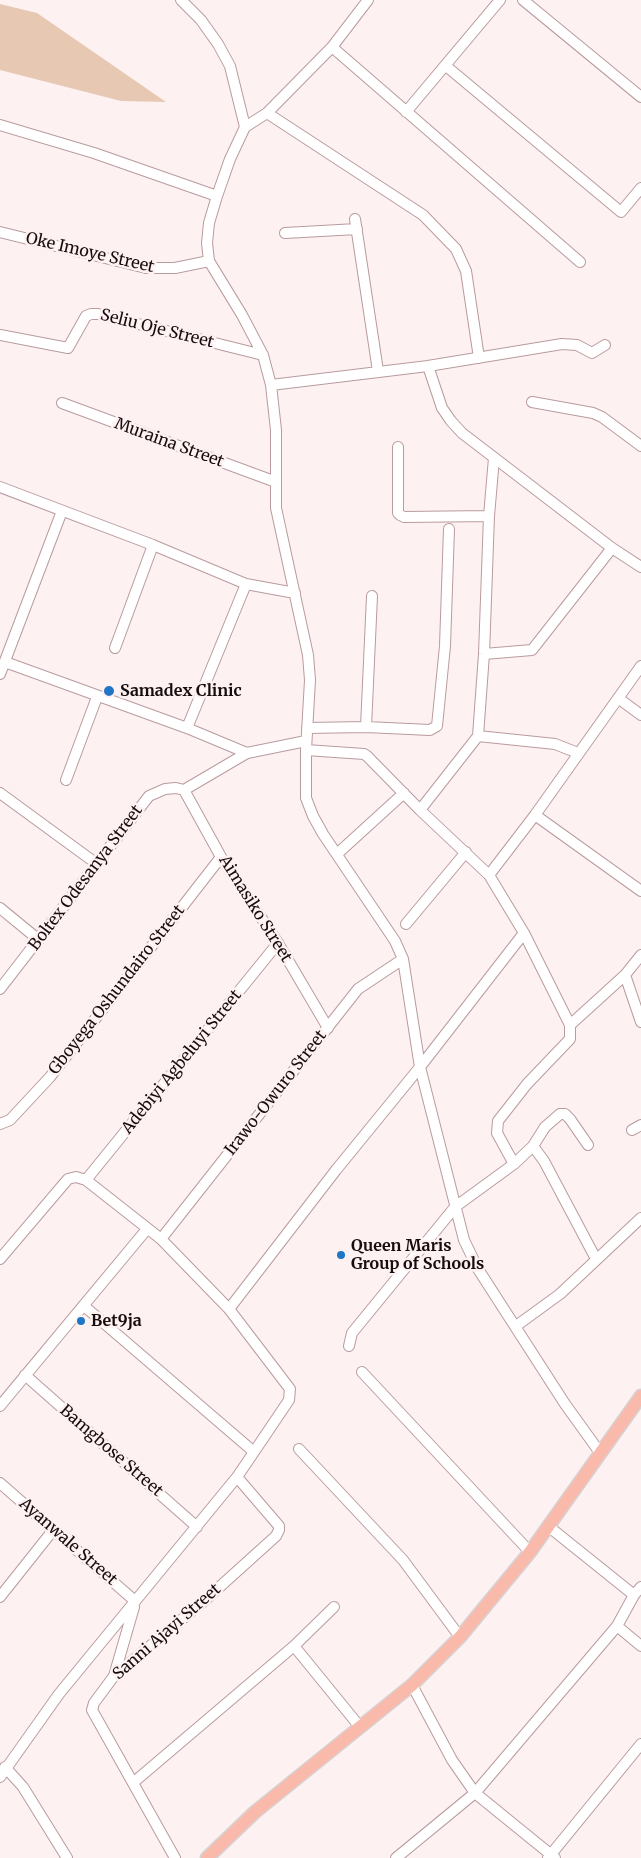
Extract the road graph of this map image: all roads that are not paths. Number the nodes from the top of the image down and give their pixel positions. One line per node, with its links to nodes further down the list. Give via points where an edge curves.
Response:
1 (181, 0): 11 (street, via 201,20 230,66)
2 (368, 0): 5 (street)
3 (500, 0): 6 (street)
4 (523, 0): 7 (street)
5 (332, 46): 8 (street); 9 (street)
6 (446, 66): 8 (street); 12 (street, via 621,212)
7 (641, 97)
8 (406, 112): 17 (street)
9 (267, 113): 11 (street); 21 (street, via 423,215 456,249 466,272)
10 (0, 125): 13 (street, via 94,153)
11 (246, 127): 13 (street)
12 (641, 188)
13 (217, 196): 16 (street, via 207,243)
14 (0, 232): 16 (street, Oke Imoye Street, via 146,268 174,268)
15 (285, 233): 23 (street, via 356,224)
16 (209, 261): 20 (street)
17 (580, 262)
18 (0, 335): 20 (street, Seliu Oje Street, via 68,348 86,316 98,314)
19 (606, 345): 21 (street, via 592,353 570,344)
20 (263, 355): 24 (street)
21 (479, 358): 22 (street)
22 (428, 366): 23 (street); 29 (street, via 442,408 451,421)
23 (378, 371): 24 (street)
24 (271, 386): 30 (street, via 276,430)
25 (532, 402): 27 (street, via 593,413)
26 (62, 403): 30 (street, Muraina Street)
27 (641, 446)
28 (398, 447): 33 (street, via 400,515)
29 (494, 458): 33 (street); 36 (street)
30 (276, 482): 39 (street, via 276,508)
31 (0, 487): 32 (street)
32 (62, 511): 35 (street); 43 (street)
33 (489, 516): 42 (street)
34 (449, 529): 49 (street, via 445,646 437,726 430,730)
35 (153, 545): 38 (street); 41 (street)
36 (612, 548): 37 (street); 42 (street, via 532,650)
37 (640, 565)
38 (246, 584): 39 (street); 50 (street)
39 (295, 593): 51 (street, via 308,655)
40 (372, 596): 49 (street)
41 (115, 648)
42 (484, 654): 52 (street)
43 (5, 662): 45 (street); 46 (street)
44 (641, 666): 47 (street)
45 (0, 674)
46 (97, 697): 50 (street); 56 (street)
47 (618, 698): 48 (street); 55 (street)
48 (641, 715)
49 (366, 727): 51 (street)
50 (187, 728): 54 (street)
51 (307, 728): 53 (street)
52 (478, 736): 55 (street, via 555,744); 60 (street)
53 (306, 745): 54 (street); 59 (street, via 364,754); 63 (street, via 306,798 313,816)
54 (248, 753): 57 (street)
55 (578, 753): 61 (street)
56 (66, 780)
57 (184, 790): 64 (street, Aimasiko Street); 65 (street, Boltex Odesanya Street, via 165,789 149,796)
58 (0, 793): 65 (street)
59 (404, 793): 60 (street); 63 (street)
60 (420, 810): 62 (street)
61 (535, 815): 66 (street); 67 (street)
62 (466, 852): 66 (street); 69 (street)
63 (337, 854): 74 (street, via 395,941)
64 (221, 857): 72 (street, Aimasiko Street); 81 (street, Gboyega Oshundairo Street, via 50,1077)
65 (97, 864): 71 (street, Boltex Odesanya Street)
66 (489, 874): 70 (street)
67 (641, 892)
68 (0, 908): 71 (street)
69 (406, 924)
70 (524, 933): 78 (street); 80 (street)
71 (39, 940): 76 (street, Boltex Odesanya Street)
72 (278, 943): 79 (street, Aimasiko Street); 85 (street, Adebiyi Agbeluyi Street)
73 (641, 955): 75 (street)
74 (403, 959): 79 (street, Irawo-Owuro Street, via 358,989); 80 (street)
75 (625, 975): 77 (street); 78 (street)
76 (0, 989)
77 (641, 1022)
78 (570, 1025): 84 (street, via 570,1039 527,1084 498,1121 497,1133)
79 (328, 1028): 89 (street, Irawo-Owuro Street)
80 (420, 1067): 86 (street); 93 (street)
81 (5, 1122)
82 (588, 1145): 83 (street, via 565,1114 555,1117)
83 (534, 1146): 84 (street); 91 (street)
84 (514, 1164): 86 (street)
85 (86, 1180): 88 (street); 90 (street, via 68,1178)
86 (455, 1207): 94 (street, via 464,1240 478,1268); 95 (street, via 352,1333)
87 (641, 1218): 91 (street)
88 (147, 1229): 89 (street); 92 (street)
89 (161, 1239): 93 (street)
90 (0, 1259)
91 (596, 1259): 94 (street, via 560,1294)
92 (84, 1306): 97 (street); 101 (street)
93 (229, 1309): 101 (street, via 290,1389 289,1400)
94 (516, 1326): 102 (street)
95 (349, 1346)
96 (362, 1372): 108 (street)
97 (25, 1376): 99 (street); 106 (street, Bamgbose Street)
98 (641, 1396): 102 (main road)
99 (0, 1406)
100 (299, 1449): 115 (street, via 403,1560)
101 (254, 1452): 103 (street)
102 (601, 1454): 105 (main road)
103 (237, 1477): 106 (street); 118 (street, Sanni Ajayi Street, via 278,1526 276,1536)
104 (0, 1483): 107 (street, Ayanwale Street)
105 (548, 1526): 108 (main road); 110 (street)
106 (197, 1527): 112 (street)
107 (54, 1529): 111 (street); 112 (street, Ayanwale Street)
108 (530, 1552): 115 (main road)
109 (641, 1587): 110 (street)
110 (634, 1595): 114 (street)
111 (0, 1597)
112 (135, 1601): 118 (street); 122 (street)
113 (334, 1607): 116 (street)
114 (616, 1626): 117 (street); 125 (street)
115 (460, 1636): 119 (main road)
116 (294, 1646): 120 (street); 124 (street)
117 (641, 1646)
118 (114, 1676): 124 (street, Sanni Ajayi Street, via 92,1710)
119 (412, 1685): 120 (main road); 125 (street, via 452,1760)
120 (360, 1727): 129 (main road, via 255,1812)
121 (641, 1744): 126 (street)
122 (5, 1767): 123 (street); 127 (street, via 23,1787)
123 (0, 1776)
124 (134, 1782): 128 (street, Sanni Ajayi Street)
125 (475, 1793): 126 (street); 130 (street)
126 (551, 1857)
127 (67, 1858)
128 (176, 1858)
129 (207, 1858)
130 (396, 1858)

